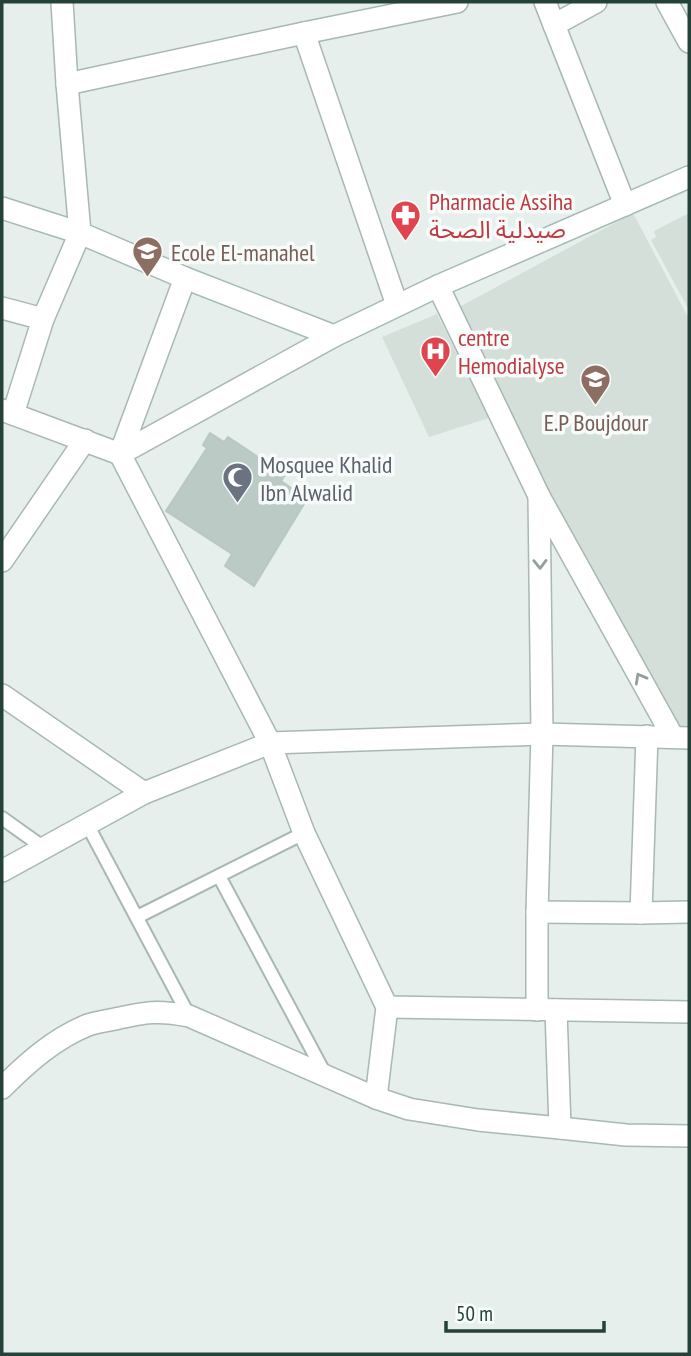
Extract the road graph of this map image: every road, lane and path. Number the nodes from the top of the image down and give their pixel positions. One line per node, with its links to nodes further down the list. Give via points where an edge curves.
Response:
1 (62, 2): 9 (street)
2 (457, 2): 7 (street)
3 (545, 2): 6 (street)
4 (596, 2): 6 (street)
5 (667, 2): 8 (street)
6 (554, 24): 11 (street)
7 (304, 33): 9 (street); 16 (street)
8 (689, 42)
9 (67, 84): 13 (street)
10 (689, 177): 11 (street)
11 (625, 205): 15 (street)
12 (2, 208): 13 (street)
13 (80, 233): 14 (street); 18 (street)
14 (185, 278): 19 (street); 22 (street)
15 (438, 286): 16 (street); 23 (street)
16 (397, 305): 19 (street)
17 (2, 308): 18 (street)
18 (43, 318): 20 (street)
19 (334, 336): 22 (street)
20 (7, 412): 21 (street)
21 (85, 440): 22 (street); 24 (street)
22 (120, 454): 29 (street)
23 (539, 496): 26 (street, one-way to 26); 28 (street, one-way to 23)
24 (3, 556)
25 (2, 695): 30 (street)
26 (542, 734): 27 (street); 29 (street); 37 (street)
27 (647, 736): 28 (street); 39 (street)
28 (681, 737)
29 (270, 743): 30 (street); 33 (street)
30 (144, 793): 32 (street)
31 (2, 818): 34 (lane)
32 (87, 824): 34 (street); 40 (lane)
33 (304, 833): 36 (lane); 41 (street)
34 (44, 848): 35 (street)
35 (2, 871)
36 (219, 876): 40 (lane); 45 (lane)
37 (537, 912): 39 (street); 42 (street)
38 (689, 912): 39 (street)
39 (641, 913)
40 (137, 917): 44 (lane)
41 (387, 1007): 42 (street); 47 (street)
42 (546, 1010): 43 (street); 48 (street)
43 (689, 1012)
44 (189, 1016): 45 (street); 46 (street, via 146,1012 89,1025 55,1042)
45 (326, 1076): 47 (street)
46 (2, 1088)
47 (376, 1098): 48 (street, via 409,1109)
48 (560, 1128): 49 (street)
49 (689, 1136)

